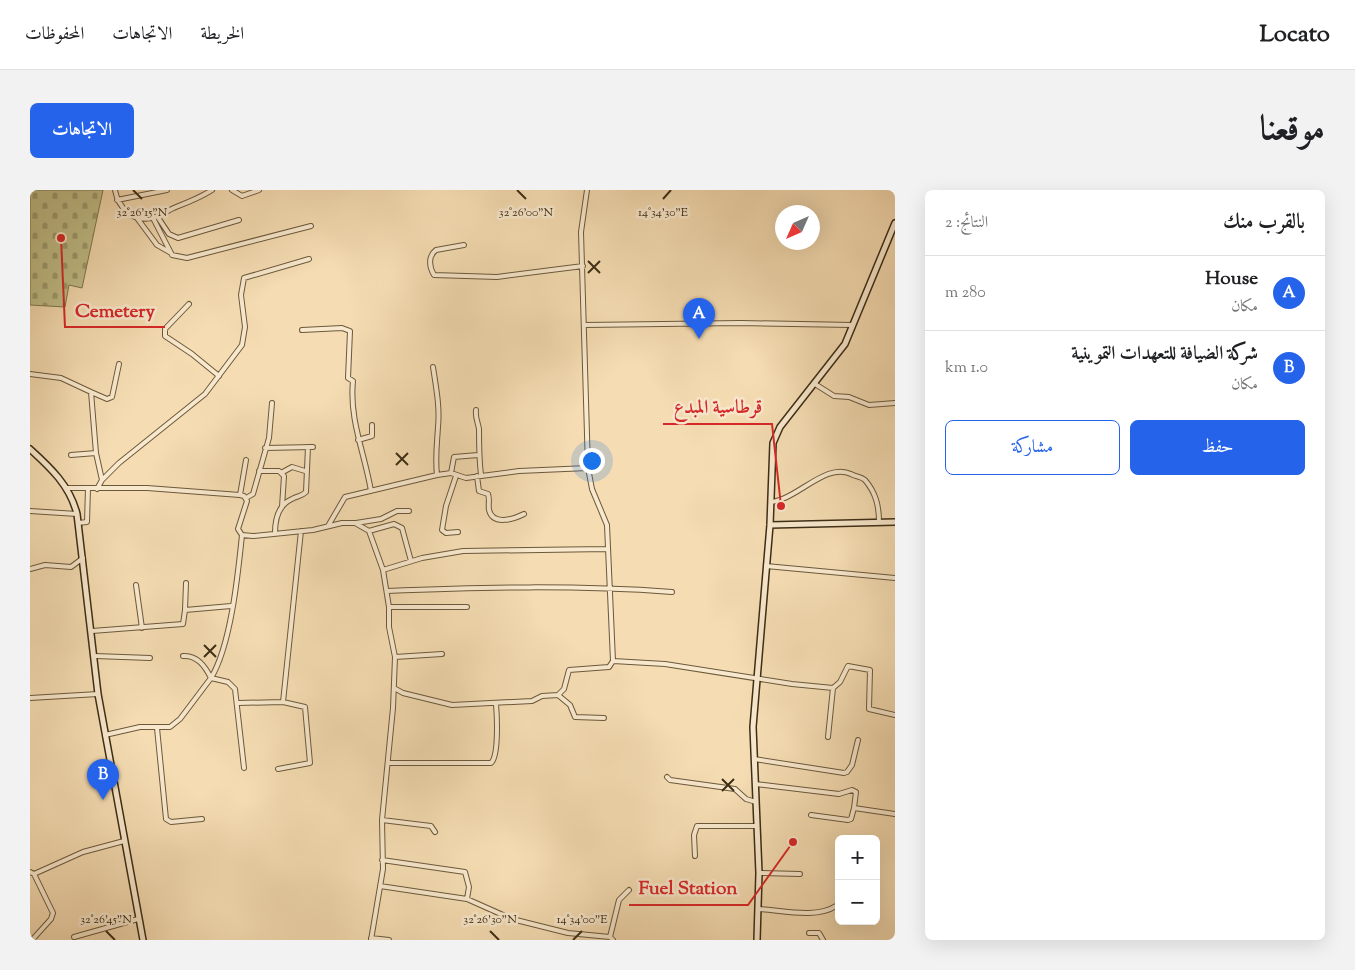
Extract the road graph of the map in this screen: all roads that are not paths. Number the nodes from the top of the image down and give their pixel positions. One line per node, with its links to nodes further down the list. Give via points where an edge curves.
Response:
1 (115, 190): 8 (street)
2 (167, 190): 8 (street)
3 (212, 190): 7 (street)
4 (232, 190): 5 (street, via 242,196)
5 (258, 190)
6 (587, 190): 19 (street, via 581,223)
7 (207, 192): 10 (street)
8 (117, 200): 9 (street)
9 (136, 217): 10 (street); 17 (street, via 158,245)
10 (155, 217): 11 (street, via 169,234 178,238); 17 (street)
11 (239, 220)
12 (895, 223): 14 (street)
13 (311, 226): 17 (street, via 187,258 175,257)
14 (888, 239): 15 (street); 22 (street)
15 (895, 240)
16 (464, 245): 19 (street, via 432,253 431,271 434,275 497,277)
17 (171, 253)
18 (309, 259): 27 (street, via 244,278 241,300 245,334 242,344)
19 (583, 266): 21 (street)
20 (189, 304): 27 (street, via 165,329 165,336)
21 (584, 325): 22 (street); 41 (street)
22 (853, 325): 28 (street, via 845,344)
23 (302, 330): 34 (street, via 342,328 350,331 348,378 353,381 353,413)
24 (119, 364): 29 (street, via 110,399)
25 (433, 367): 46 (street, via 438,401)
26 (30, 374): 29 (street, via 61,378)
27 (219, 376): 49 (street, via 195,403 170,420)
28 (815, 384): 30 (street, via 834,396 848,397 869,405); 56 (street, via 774,439)
29 (91, 392): 37 (street)
30 (895, 402)
31 (272, 403): 35 (street)
32 (476, 410): 39 (street)
33 (372, 426): 34 (street, via 372,435)
34 (358, 440): 53 (street)
35 (265, 448): 42 (street); 43 (street, via 310,447)
36 (30, 449): 50 (street, via 63,480)
37 (96, 453): 38 (street); 49 (street)
38 (71, 455)
39 (478, 455): 45 (street, via 454,457); 47 (street)
40 (246, 460): 54 (street)
41 (588, 468): 47 (street); 75 (street, via 592,489 605,516)
42 (259, 471): 44 (street); 55 (street, via 252,494)
43 (305, 471): 44 (street, via 292,467); 57 (street, via 306,492)
44 (281, 473): 57 (street, via 285,481)
45 (451, 473): 46 (street); 48 (street)
46 (437, 475): 53 (street)
47 (479, 475): 48 (street); 61 (street, via 480,491 488,494 493,516 511,520)
48 (456, 476): 72 (street, via 442,530)
49 (102, 480): 52 (street)
50 (67, 488): 51 (street); 60 (street)
51 (88, 488): 52 (street); 65 (street, via 87,522)
52 (98, 488): 54 (street)
53 (371, 491): 69 (street, via 345,497)
54 (240, 495): 55 (street)
55 (246, 498): 74 (street, via 238,529)
56 (771, 502): 63 (street, via 792,495 828,473 848,472 862,477 870,487 879,508); 68 (street)
57 (282, 507): 73 (street, via 275,522)
58 (30, 511): 60 (street)
59 (409, 511): 62 (street)
60 (77, 514): 65 (street)
61 (524, 514)
62 (388, 517): 66 (street); 67 (street)
63 (879, 522): 64 (street); 68 (street)
64 (895, 522)
65 (78, 523): 76 (street)
66 (355, 523): 69 (street); 71 (street)
67 (394, 524): 71 (street); 77 (street, via 402,528)
68 (770, 525): 78 (street)
69 (328, 526): 70 (street)
70 (301, 531): 73 (street); 106 (street)
71 (369, 531): 80 (street)
72 (458, 532)
73 (275, 533): 74 (street)
74 (242, 534): 87 (street)
75 (607, 549): 77 (street, via 463,551); 84 (street)
76 (83, 558): 79 (street, via 71,567 45,565); 92 (street)
77 (411, 561): 80 (street)
78 (766, 566): 81 (street); 99 (street)
79 (30, 569)
80 (383, 570): 85 (street)
81 (895, 578)
82 (186, 583): 90 (street)
83 (136, 585): 91 (street)
84 (608, 589): 85 (street); 86 (street); 98 (street)
85 (387, 591): 88 (street)
86 (672, 592)
87 (231, 606): 90 (street); 100 (street, via 222,654)
88 (389, 606): 89 (street); 96 (street)
89 (467, 607)
90 (185, 610): 91 (street, via 183,624)
91 (142, 628): 92 (street)
92 (92, 631): 94 (street)
93 (442, 654): 96 (street)
94 (94, 656): 97 (street); 103 (street)
95 (182, 656): 100 (street, via 195,658)
96 (395, 657): 101 (street)
97 (150, 658)
98 (613, 661): 99 (street, via 665,664); 104 (street, via 609,667 569,670 564,689)
99 (756, 677): 102 (street); 115 (street)
100 (212, 678): 107 (street, via 233,685); 111 (street, via 176,723)
101 (394, 688): 108 (street, via 452,705); 116 (street)
102 (833, 688): 109 (street, via 840,682 846,666 868,669 871,673 869,709); 113 (street)
103 (98, 694): 105 (street); 112 (street)
104 (558, 695): 108 (street); 110 (street, via 570,705 575,717)
105 (30, 698)
106 (283, 702): 107 (street); 118 (street, via 305,707 310,761)
107 (238, 703): 117 (street)
108 (496, 704): 116 (street, via 493,762)
109 (895, 715)
110 (604, 718)
111 (158, 728): 112 (street, via 140,727); 125 (street, via 166,818 171,822)
112 (105, 735): 129 (street)
113 (828, 738)
114 (858, 740): 115 (street, via 852,765 844,773)
115 (754, 758): 120 (street)
116 (389, 763): 126 (street)
117 (244, 768)
118 (278, 769)
119 (666, 777): 121 (street, via 735,789 746,799)
120 (755, 784): 121 (street); 122 (street, via 839,794 852,790 856,792)
121 (756, 802): 127 (street)
122 (854, 808): 123 (street); 124 (street, via 848,820)
123 (895, 814)
124 (811, 815)
125 (202, 819)
126 (382, 820): 128 (street, via 431,826); 131 (street)
127 (757, 826): 130 (street, via 697,826); 133 (street)
128 (435, 832)
129 (124, 841): 132 (street, via 83,852); 140 (street)
130 (695, 856)
131 (382, 860): 135 (street); 137 (street, via 465,872 469,887)
132 (32, 873): 145 (street, via 53,913)
133 (759, 873): 134 (street); 139 (street)
134 (800, 874)
135 (380, 886): 137 (street); 143 (street)
136 (629, 890): 144 (street, via 620,900)
137 (467, 899): 144 (street, via 512,919 568,933)
138 (835, 906): 139 (street, via 824,912)
139 (759, 909): 148 (street)
140 (138, 919): 142 (street); 146 (street)
141 (810, 933): 149 (street, via 819,933)
142 (74, 937)
143 (371, 939): 147 (street)
144 (611, 939)
145 (32, 940)
146 (143, 940)
147 (389, 940)
148 (757, 940)
149 (822, 940)

